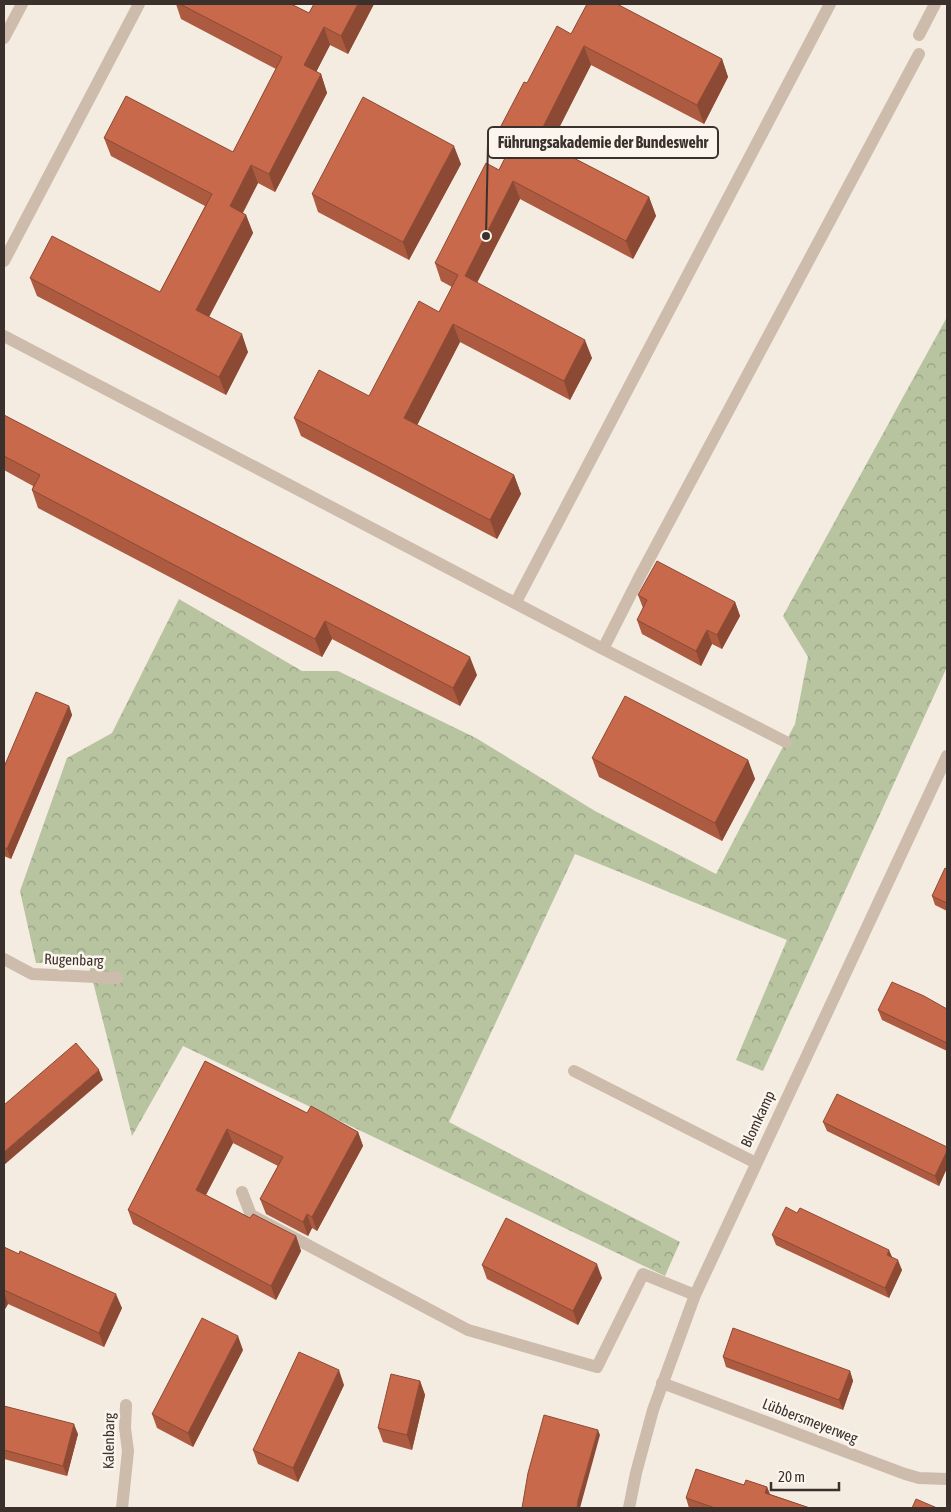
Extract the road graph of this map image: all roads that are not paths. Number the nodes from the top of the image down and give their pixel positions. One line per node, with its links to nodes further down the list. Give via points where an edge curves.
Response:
1 (22, 4): 6 (street)
2 (139, 4): 8 (street)
3 (830, 4): 10 (street)
4 (935, 4): 5 (street)
5 (919, 35)
6 (4, 38)
7 (919, 54): 11 (street)
8 (4, 260)
9 (4, 336): 10 (street)
10 (516, 602): 11 (street)
11 (604, 649): 12 (street)
12 (786, 742)
13 (947, 756): 17 (street, Blomkamp)
14 (4, 959): 15 (street, Rugenbarg, via 32,974)
15 (116, 978)
16 (574, 1071): 17 (street)
17 (756, 1163): 19 (street, Blomkamp)
18 (242, 1192): 19 (street, via 251,1214 468,1330 597,1367 643,1274)
19 (695, 1295): 20 (street, Blomkamp)
20 (662, 1383): 22 (street, Lübbersmeyerweg, via 905,1474); 24 (street, Blomkamp)
21 (126, 1405): 23 (street, Kalenbarg, via 128,1451)
22 (947, 1479)
23 (122, 1508)
24 (629, 1508)

